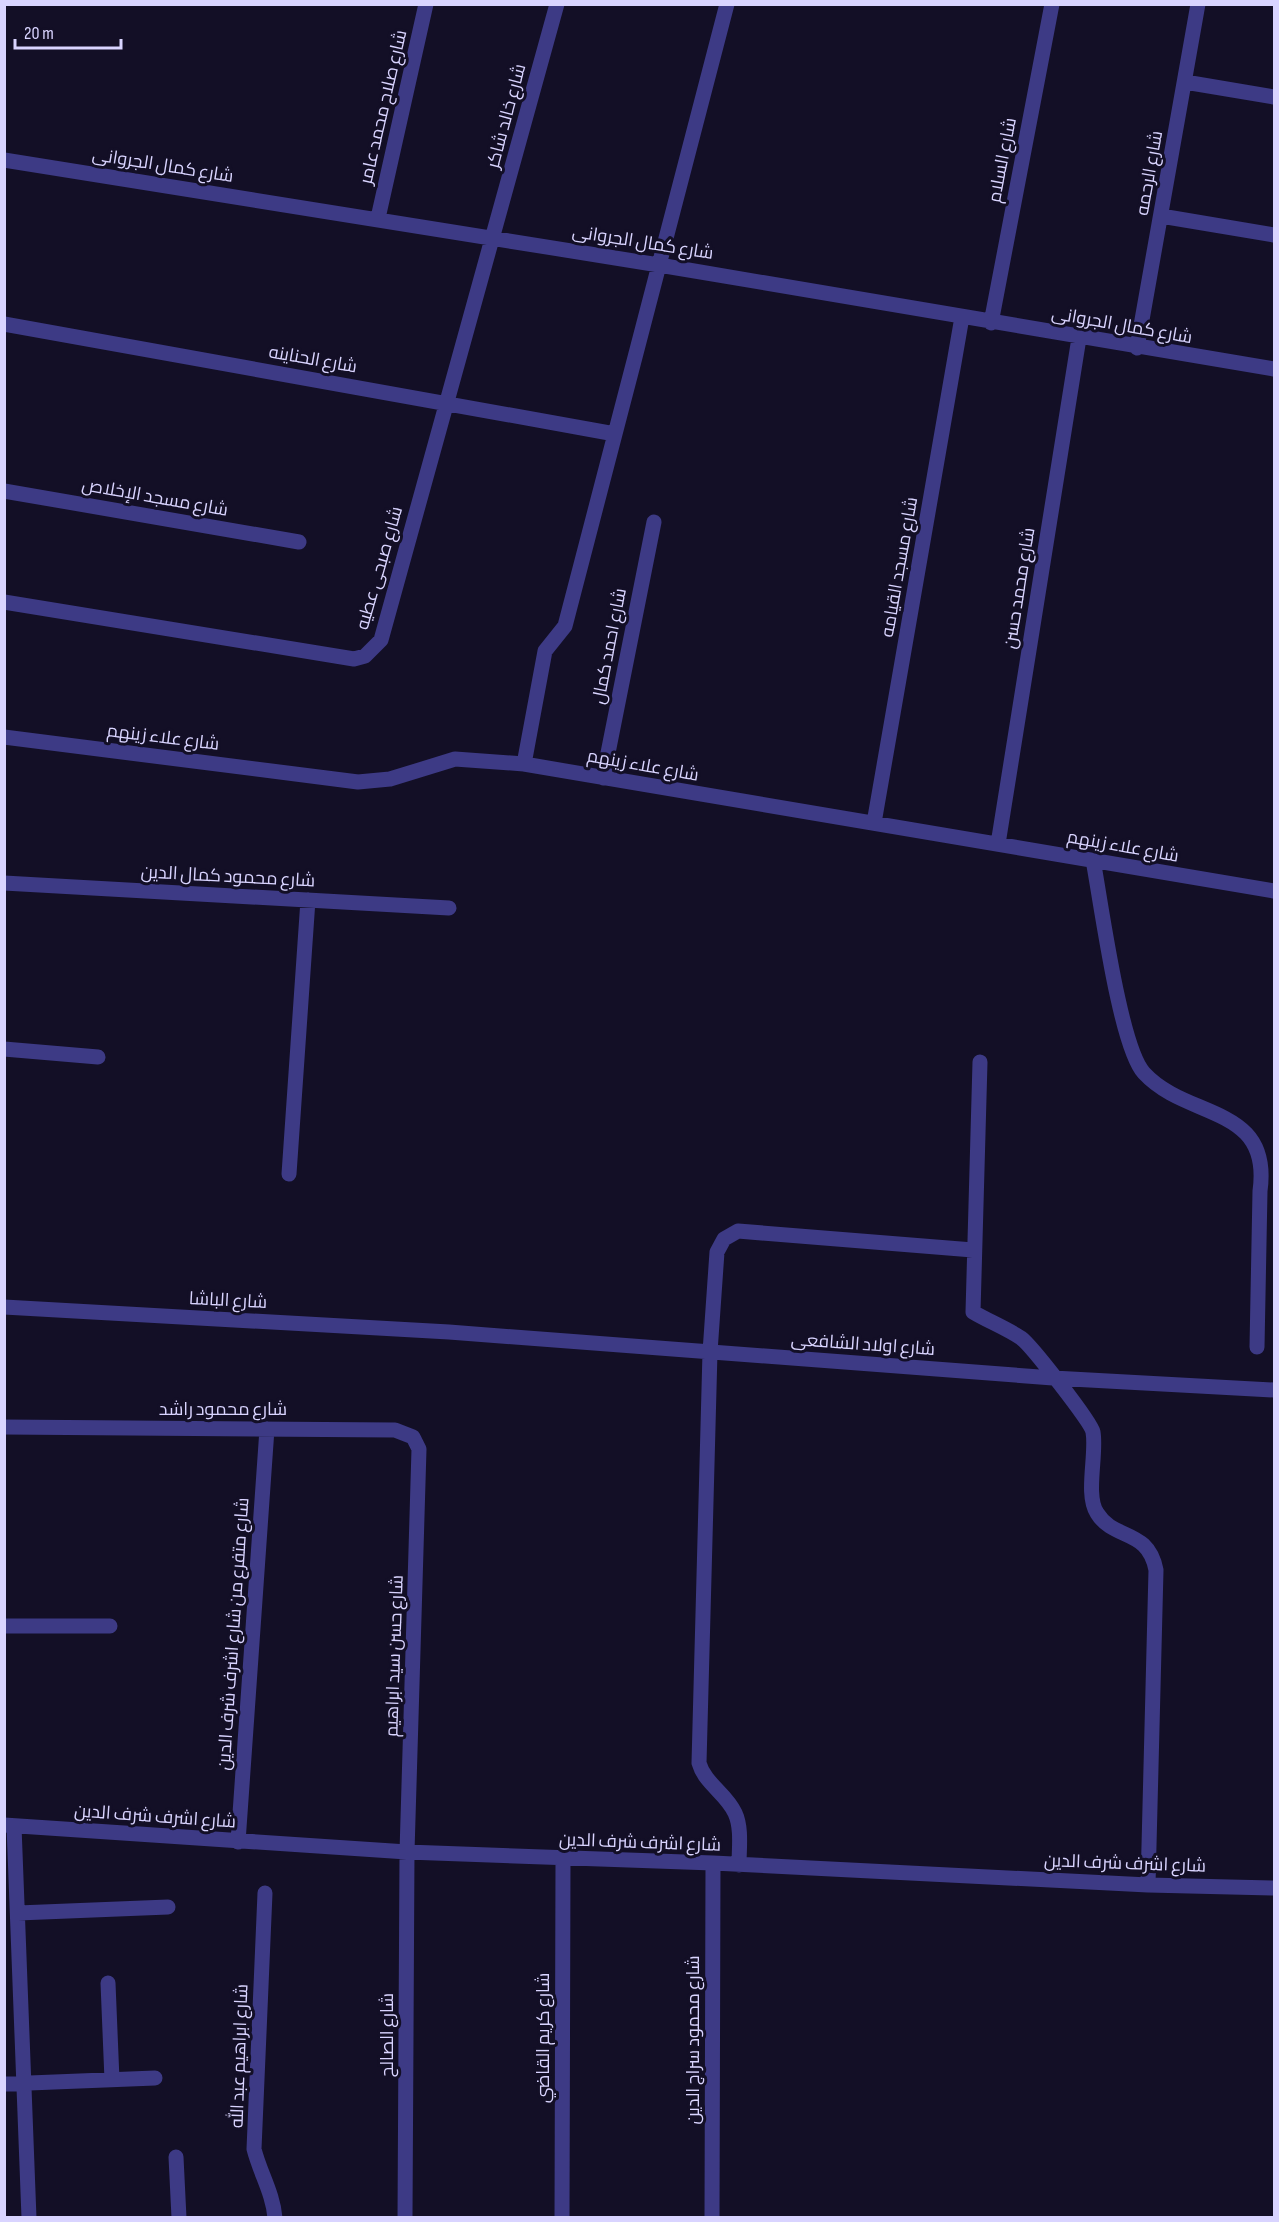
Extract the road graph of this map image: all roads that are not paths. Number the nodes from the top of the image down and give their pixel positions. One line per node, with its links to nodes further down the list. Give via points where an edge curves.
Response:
1 (426, 4): 10 (street, شارع صلاح محمد عامر)
2 (557, 4): 12 (street, شارع خالد شاكر)
3 (728, 4): 13 (street)
4 (1052, 4): 15 (street, شارع السلام)
5 (1198, 4): 6 (street, شارع الرحمه)
6 (1185, 82): 7 (street); 9 (street, شارع الرحمه)
7 (1275, 97)
8 (4, 160): 10 (street, شارع كمال الجروانى)
9 (1161, 216): 11 (street); 18 (street, شارع الرحمه)
10 (378, 218): 12 (street, شارع كمال الجروانى)
11 (1275, 236)
12 (493, 237): 13 (street, شارع كمال الجروانى); 20 (street, شارع صبحى عطيه)
13 (659, 264): 14 (street, شارع كمال الجروانى); 21 (street)
14 (962, 318): 15 (street, شارع كمال الجروانى); 29 (street, شارع مسجد القيامه)
15 (992, 323): 17 (street, شارع كمال الجروانى)
16 (4, 324): 20 (street, شارع الحناينه)
17 (1079, 338): 18 (street, شارع كمال الجروانى); 30 (street, شارع محمد حسن)
18 (1137, 348): 19 (street, شارع كمال الجروانى)
19 (1275, 369)
20 (445, 402): 21 (street, شارع الحناينه); 25 (street, شارع صبحى عطيه, via 381,640 365,656 354,659)
21 (615, 434): 27 (street, via 565,626 545,651)
22 (4, 491): 24 (street, شارع مسجد الإخلاص)
23 (654, 522): 28 (street, شارع احمد كمال)
24 (299, 542)
25 (4, 602)
26 (4, 737): 27 (street, شارع علاء زينهم, via 358,782 390,779 455,759)
27 (524, 764): 28 (street, شارع علاء زينهم)
28 (603, 778): 29 (street, شارع علاء زينهم)
29 (874, 824): 30 (street, شارع علاء زينهم)
30 (998, 844): 31 (street, شارع علاء زينهم)
31 (1093, 860): 33 (street, شارع علاء زينهم); 43 (street, via 1133,1056 1154,1083 1228,1119 1245,1131 1258,1149 1263,1169)
32 (4, 883): 34 (street, شارع محمود كمال الدين)
33 (1275, 891)
34 (308, 900): 35 (street, شارع محمود كمال الدين); 39 (street)
35 (449, 908)
36 (4, 1049): 37 (street)
37 (98, 1057)
38 (980, 1062): 40 (street)
39 (289, 1174)
40 (973, 1250): 44 (street, via 738,1232 724,1239 717,1252); 45 (street, via 973,1312 1021,1338 1034,1349)
41 (4, 1307): 42 (street, شارع الباشا)
42 (449, 1332): 44 (street, شارع اولاد الشافعى)
43 (1257, 1347)
44 (710, 1352): 45 (street, شارع اولاد الشافعى); 57 (street, via 699,1763 707,1781 735,1813)
45 (1053, 1378): 46 (street, شارع اولاد الشافعى); 58 (street, via 1088,1421 1093,1433 1096,1513 1101,1520 1148,1546 1156,1570)
46 (1275, 1390)
47 (4, 1427): 48 (street, شارع محمود راشد)
48 (267, 1429): 49 (street, شارع محمود راشد, via 396,1430 413,1437); 53 (street, شارع متفرع من شارع اشرف شرف الدين)
49 (420, 1462): 54 (street, شارع حسن سيد ابراهيم)
50 (4, 1626): 51 (street)
51 (110, 1626)
52 (9, 1826): 53 (street, شارع اشرف شرف الدين); 62 (street)
53 (238, 1842): 54 (street, شارع اشرف شرف الدين)
54 (407, 1852): 55 (street, شارع اشرف شرف الدين); 72 (street, شارع الصالح)
55 (563, 1860): 56 (street, شارع اشرف شرف الدين); 73 (street, شارع كريم القاضي)
56 (713, 1863): 57 (street, شارع اشرف شرف الدين); 74 (street, شارع محمود سراج الدين)
57 (739, 1865): 58 (street, شارع اشرف شرف الدين)
58 (1148, 1885): 59 (street, شارع اشرف شرف الدين)
59 (1275, 1888)
60 (265, 1893): 71 (street, شارع ابراهيم عبد الله, via 255,2149)
61 (168, 1907): 62 (street)
62 (18, 1913): 66 (street)
63 (108, 1983): 65 (street)
64 (155, 2078): 65 (street)
65 (112, 2080): 66 (street)
66 (25, 2083): 67 (street); 69 (street)
67 (4, 2084)
68 (176, 2157): 70 (street)
69 (30, 2217)
70 (178, 2217)
71 (275, 2217)
72 (405, 2217)
73 (562, 2217)
74 (712, 2217)

